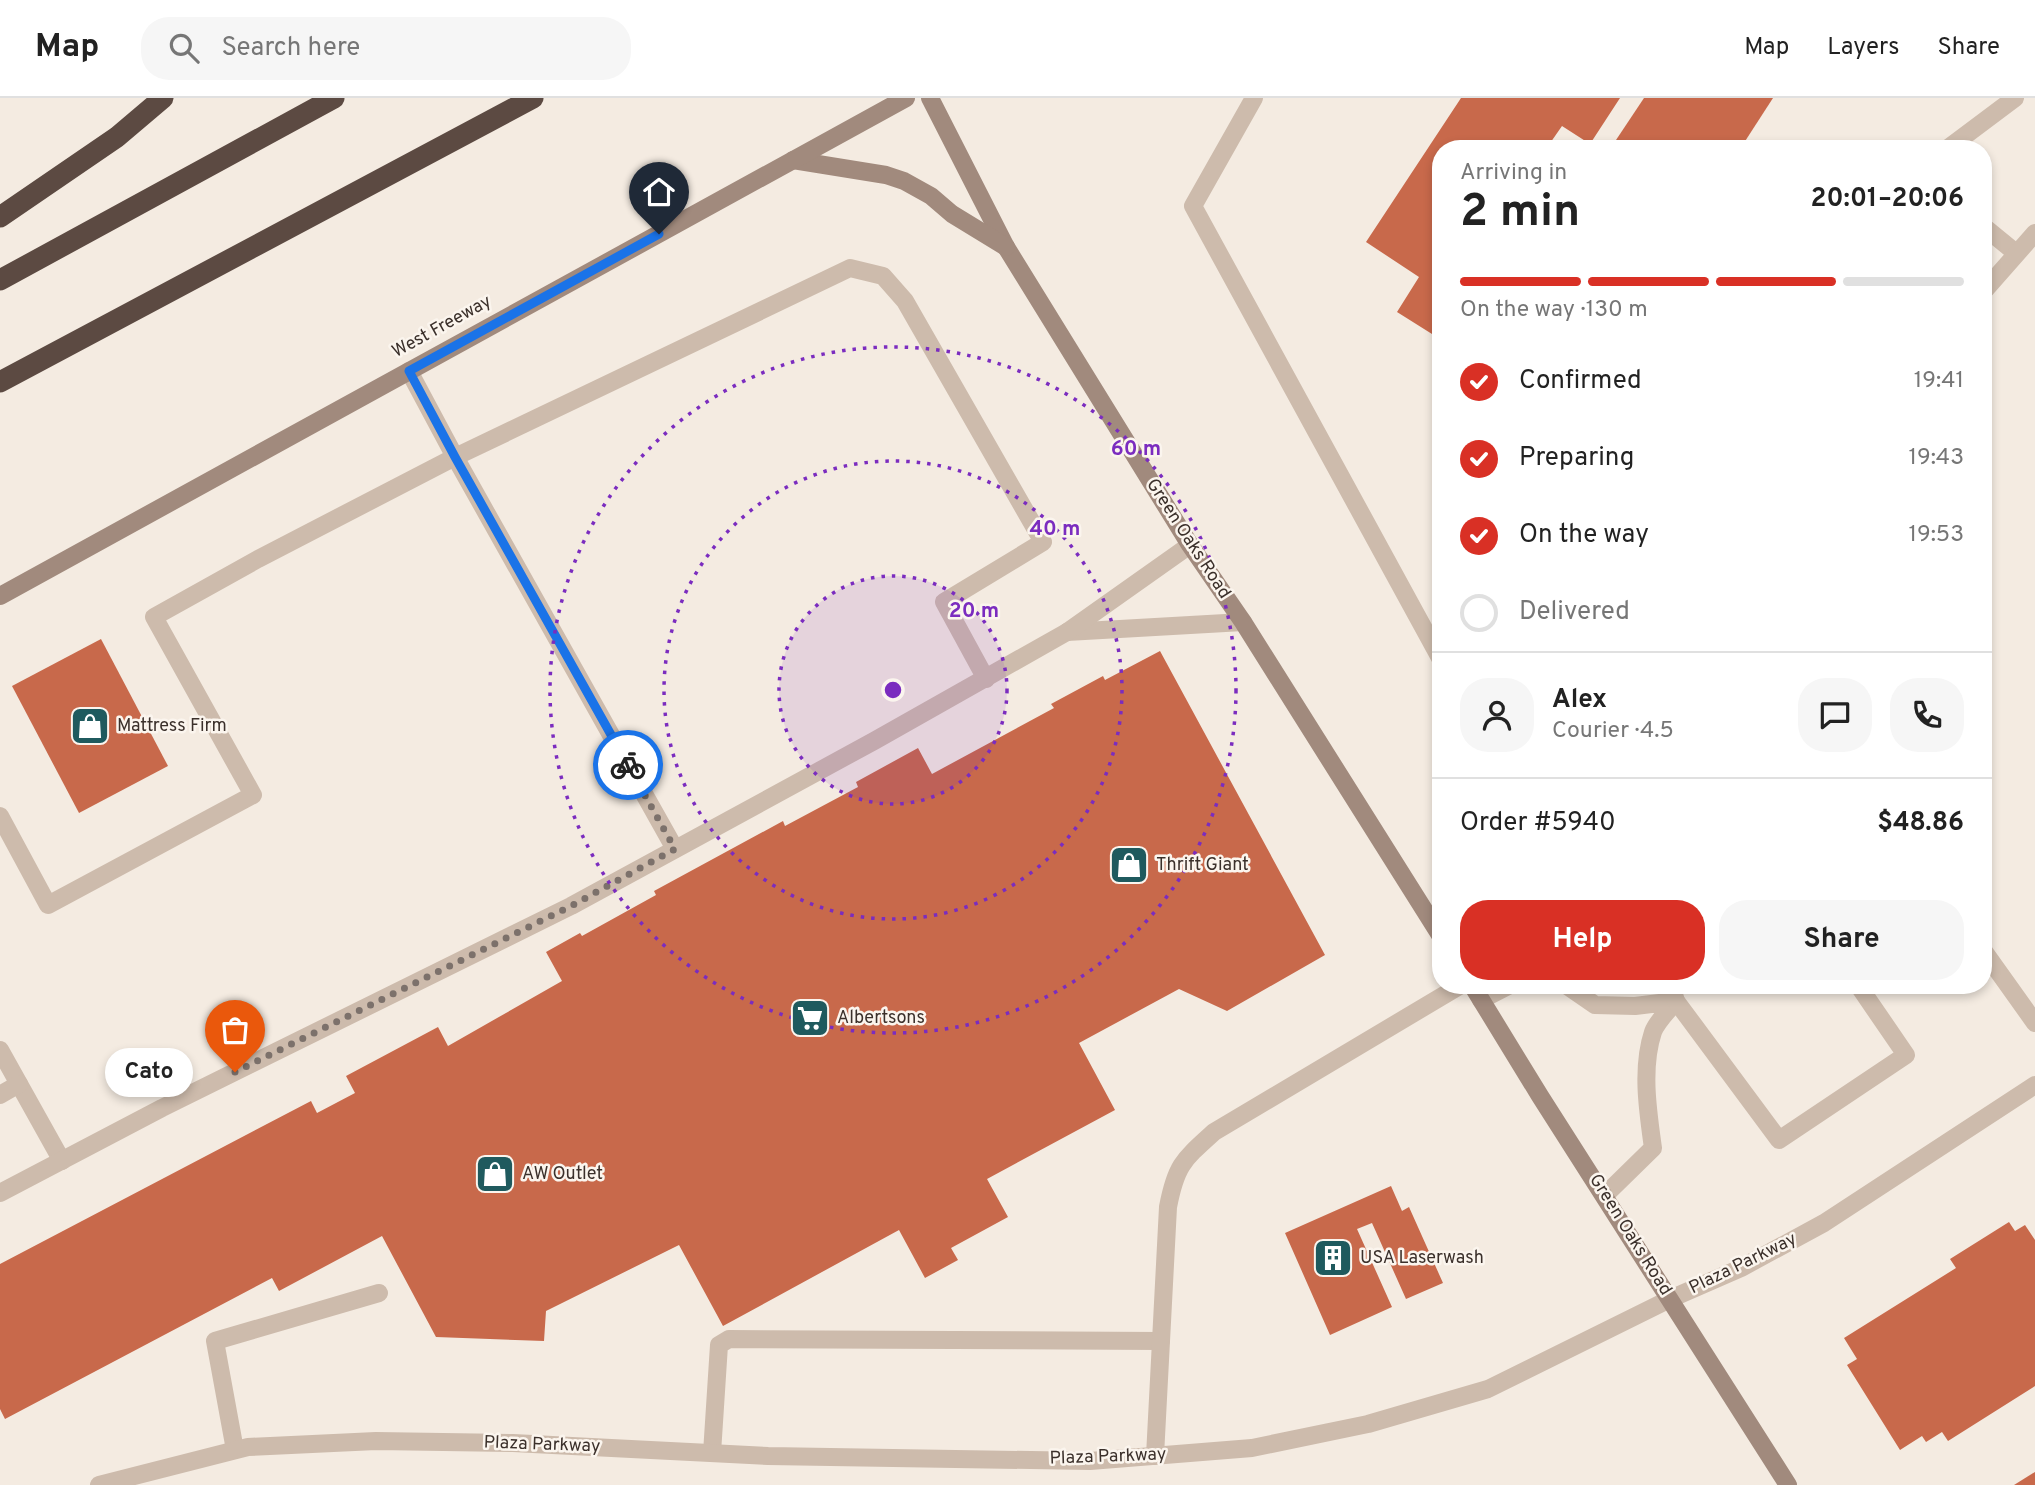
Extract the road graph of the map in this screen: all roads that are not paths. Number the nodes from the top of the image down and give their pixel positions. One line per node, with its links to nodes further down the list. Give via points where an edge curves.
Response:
1 (163, 98): 10 (highway, via 117,137)
2 (334, 98): 15 (highway)
3 (533, 98): 18 (highway)
4 (906, 98): 9 (main road, West Freeway)
5 (930, 98): 13 (main road, Green Oaks Road)
6 (1254, 98): 24 (street, via 1193,206)
7 (2015, 98): 8 (street)
8 (1959, 140)
9 (793, 160): 13 (main road, via 904,181); 17 (main road, West Freeway)
10 (0, 217)
11 (1992, 233): 14 (street)
12 (2035, 233): 14 (street)
13 (1006, 247): 20 (main road, Green Oaks Road)
14 (2016, 253): 16 (street)
15 (0, 280)
16 (1992, 281)
17 (409, 371): 19 (street); 21 (main road, West Freeway)
18 (0, 382)
19 (455, 457): 25 (street, via 850,268 883,276 905,301 1043,542 944,602); 26 (street, via 154,617 253,795 48,905); 27 (street)
20 (1190, 545): 22 (main road, Green Oaks Road); 23 (street)
21 (0, 596)
22 (1243, 622): 23 (street); 28 (main road, Green Oaks Road)
23 (1067, 632): 25 (street)
24 (1432, 643)
25 (986, 680): 27 (street)
26 (0, 816)
27 (675, 849): 42 (street, via 571,906)
28 (1432, 922)
29 (1992, 963): 37 (street)
30 (1446, 994): 47 (street, via 1214,1132 1184,1159 1168,1207)
31 (1478, 994): 44 (main road, Green Oaks Road)
32 (1579, 994): 33 (street, via 1595,1005 1635,1006)
33 (1670, 994)
34 (1672, 994): 44 (street, via 1650,1048 1646,1096 1653,1148)
35 (1674, 994): 36 (street, via 1779,1140 1906,1055)
36 (1864, 994)
37 (2035, 1023)
38 (0, 1050): 39 (street)
39 (19, 1084): 41 (street); 42 (street)
40 (2035, 1085): 46 (street, Plaza Parkway, via 1824,1223 1741,1268)
41 (0, 1095)
42 (62, 1161): 43 (street)
43 (0, 1193)
44 (1605, 1195): 46 (main road, Green Oaks Road)
45 (379, 1293): 48 (street, via 215,1341)
46 (1670, 1299): 50 (street, Plaza Parkway, via 1488,1389 1368,1424 1252,1448); 52 (main road, Green Oaks Road)
47 (1161, 1341): 49 (street, via 729,1339 719,1345); 50 (street)
48 (235, 1450): 49 (street, Plaza Parkway, via 376,1441); 51 (street, Plaza Parkway)
49 (712, 1453): 50 (street, Plaza Parkway, via 1090,1461)
50 (1155, 1456)
51 (99, 1485)
52 (1788, 1485)

